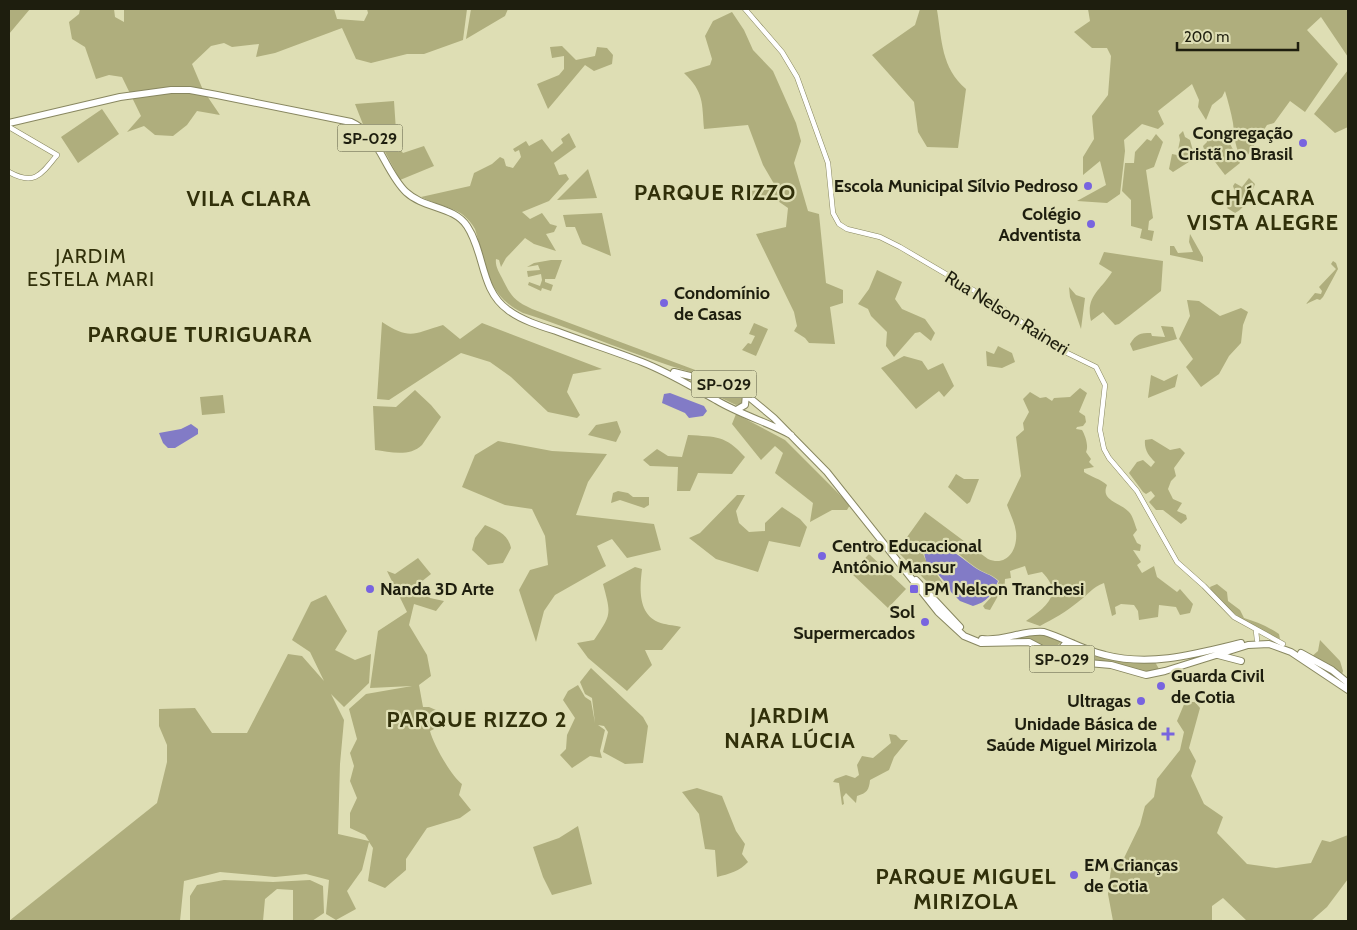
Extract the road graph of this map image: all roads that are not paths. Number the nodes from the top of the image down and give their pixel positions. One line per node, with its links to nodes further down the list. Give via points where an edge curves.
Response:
1 (745, 9): 13 (main road, Rua Nelson Raineri, via 782,52 797,77 824,147 833,213 839,224 900,246 998,304 1057,348 1096,367 1105,385 1100,430 1109,458 1137,490 1177,562 1229,613)
2 (9, 125): 3 (main road, via 56,155 39,176 25,179); 4 (highway, SP-029, via 120,96 171,90 217,94 351,122 376,145 407,194 419,202 455,214 467,225 488,284 506,310)
3 (9, 172)
4 (641, 362): 5 (highway, SP-029); 8 (highway, SP-029, via 684,380)
5 (724, 384): 6 (highway, SP-029); 7 (highway, SP-029)
6 (715, 389): 8 (highway); 9 (highway, SP-029, via 716,397)
7 (746, 394): 10 (highway, SP-029, via 745,405); 11 (highway, SP-029)
8 (711, 397): 9 (highway, SP-029)
9 (724, 403): 10 (highway, SP-029)
10 (738, 409): 11 (highway, SP-029)
11 (791, 435): 12 (highway, SP-029, via 827,472)
12 (892, 553): 15 (highway, SP-029, via 950,618 975,637 996,640 1034,631); 20 (highway, SP-029, via 938,612 964,636 981,644 1029,642 1065,661)
13 (1256, 631): 14 (main road); 16 (main road, Rua Nelson Raineri)
14 (1257, 640): 16 (highway, SP-029); 18 (highway, SP-029, via 1192,656)
15 (1072, 643): 18 (highway, SP-029, via 1114,657); 20 (highway, SP-029, via 1065,644 1060,652)
16 (1283, 644): 23 (highway, SP-029)
17 (1216, 655): 19 (highway); 21 (highway, SP-029, via 1253,644 1269,644); 22 (highway, SP-029)
18 (1157, 659): 22 (highway)
19 (1241, 661)
20 (1079, 663): 22 (highway, SP-029, via 1111,665 1146,675)
21 (1314, 666): 23 (highway, via 1335,677); 25 (highway, SP-029)
22 (1165, 671)
23 (1342, 674): 24 (highway, SP-029)
24 (1348, 683)
25 (1348, 690)

